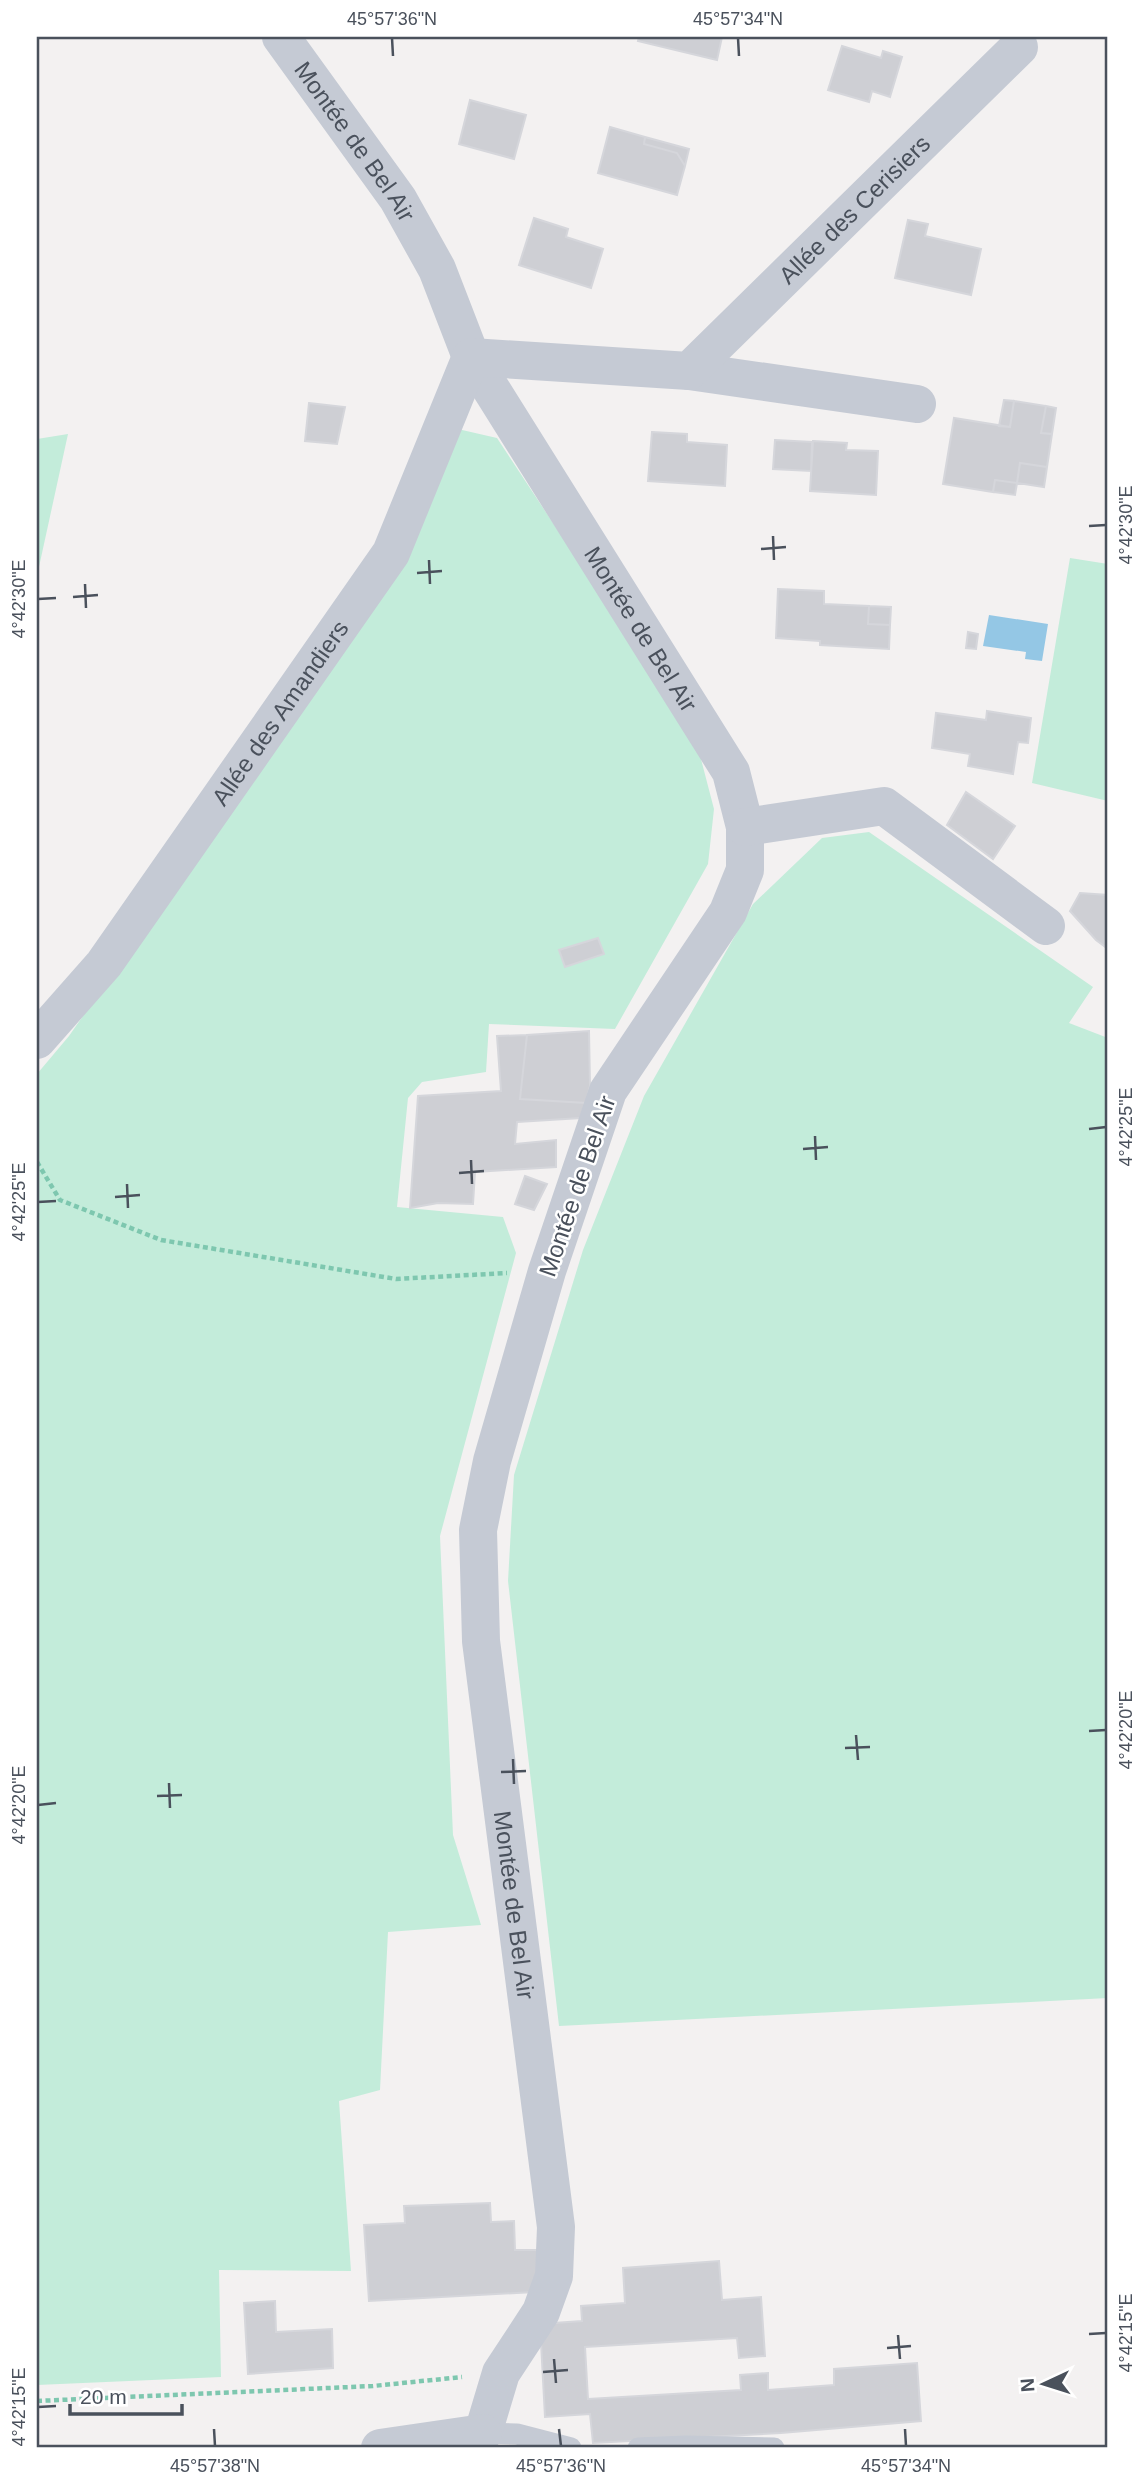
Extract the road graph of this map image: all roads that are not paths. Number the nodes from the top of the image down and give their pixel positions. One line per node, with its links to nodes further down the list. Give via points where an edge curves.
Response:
1 (281, 37): 3 (street, Montée de Bel Air, via 398,199 437,269)
2 (1019, 47): 4 (street, Allée des Cerisiers)
3 (471, 357): 4 (street); 6 (street, Montée de Bel Air, via 731,772); 8 (street, Allée des Amandiers, via 391,553 104,964)
4 (689, 371): 5 (street)
5 (917, 404)
6 (745, 827): 7 (street, via 884,806); 9 (street, Montée de Bel Air, via 745,870 728,912 608,1091 547,1271 492,1461 478,1530 481,1641 556,2227 554,2276 541,2312 501,2373)
7 (1046, 926)
8 (37, 1040)
9 (485, 2440): 10 (street); 11 (lane, via 517,2434)
10 (380, 2448)
11 (571, 2448)
12 (638, 2448): 13 (lane)
13 (774, 2448)

